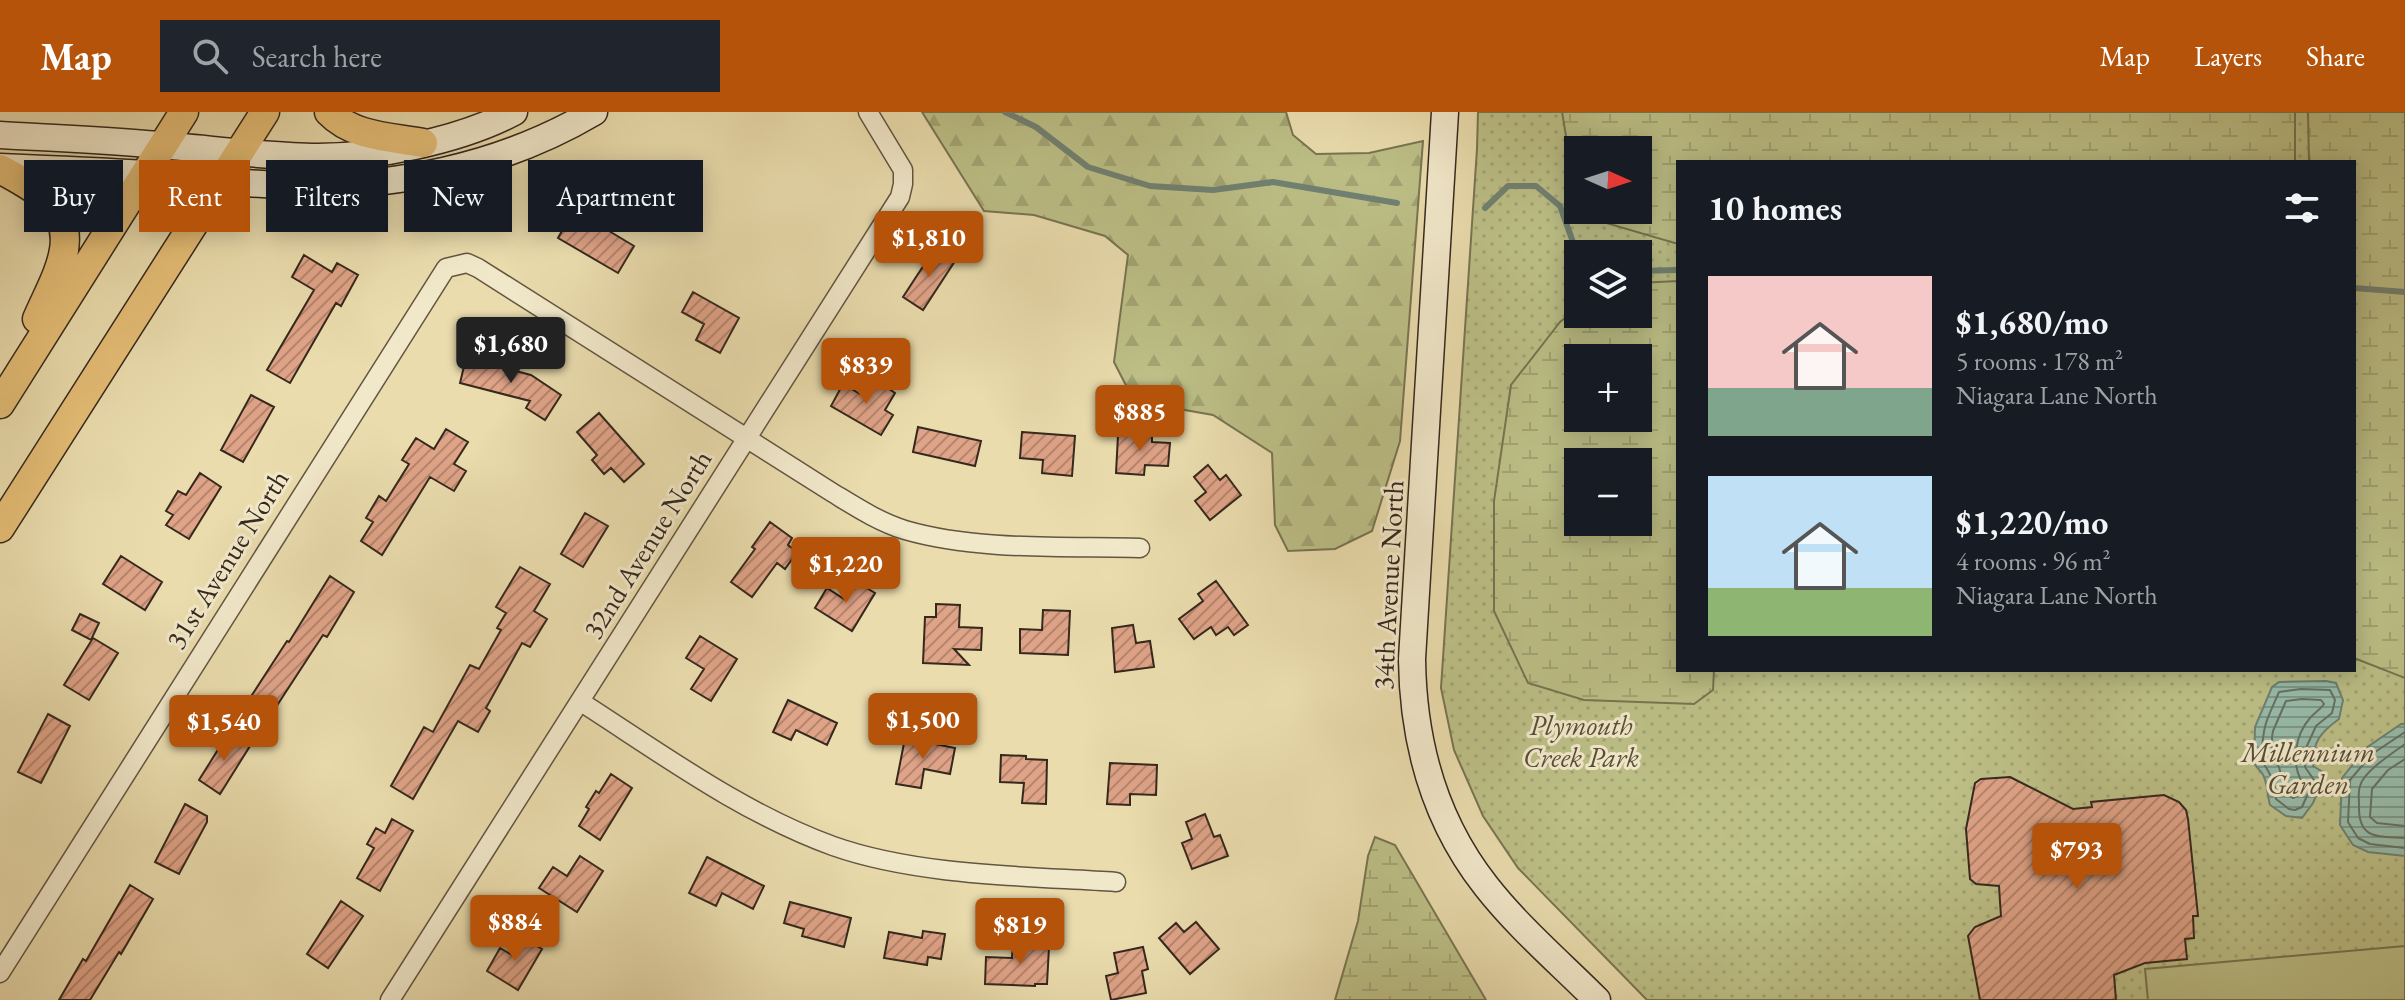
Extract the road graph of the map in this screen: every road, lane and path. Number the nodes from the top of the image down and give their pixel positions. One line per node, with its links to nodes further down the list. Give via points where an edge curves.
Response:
1 (184, 112): 10 (main road)
2 (265, 112): 11 (main road)
3 (329, 112): 9 (main road, via 346,126)
4 (514, 112): 9 (street)
5 (594, 112): 17 (street, via 527,145 417,177 325,186)
6 (868, 112): 20 (street, 32nd Avenue North, via 903,170 900,197)
7 (1445, 112): 27 (street, 34th Avenue North, via 1412,659 1416,724 1438,803 1466,858 1508,911)
8 (0, 135): 10 (street)
9 (423, 143): 11 (street, via 338,157)
10 (162, 145): 11 (street); 12 (main road)
11 (239, 153): 13 (main road)
12 (153, 160)
13 (235, 160)
14 (0, 168): 15 (street); 19 (main road, via 47,199 63,223 67,243)
15 (139, 174)
16 (139, 182): 19 (main road)
17 (250, 182)
18 (189, 232): 21 (main road)
19 (2, 400)
20 (746, 439): 22 (street, via 867,514 903,529 981,544); 23 (street, 32nd Avenue North); 25 (street, 31st Avenue North, via 478,268 467,263 446,268)
21 (0, 528)
22 (1140, 548)
23 (581, 702): 24 (street, via 723,793 778,824 836,847 960,871); 26 (street, 32nd Avenue North)
24 (1116, 882)
25 (0, 973)
26 (390, 1000)
27 (1597, 1000)

